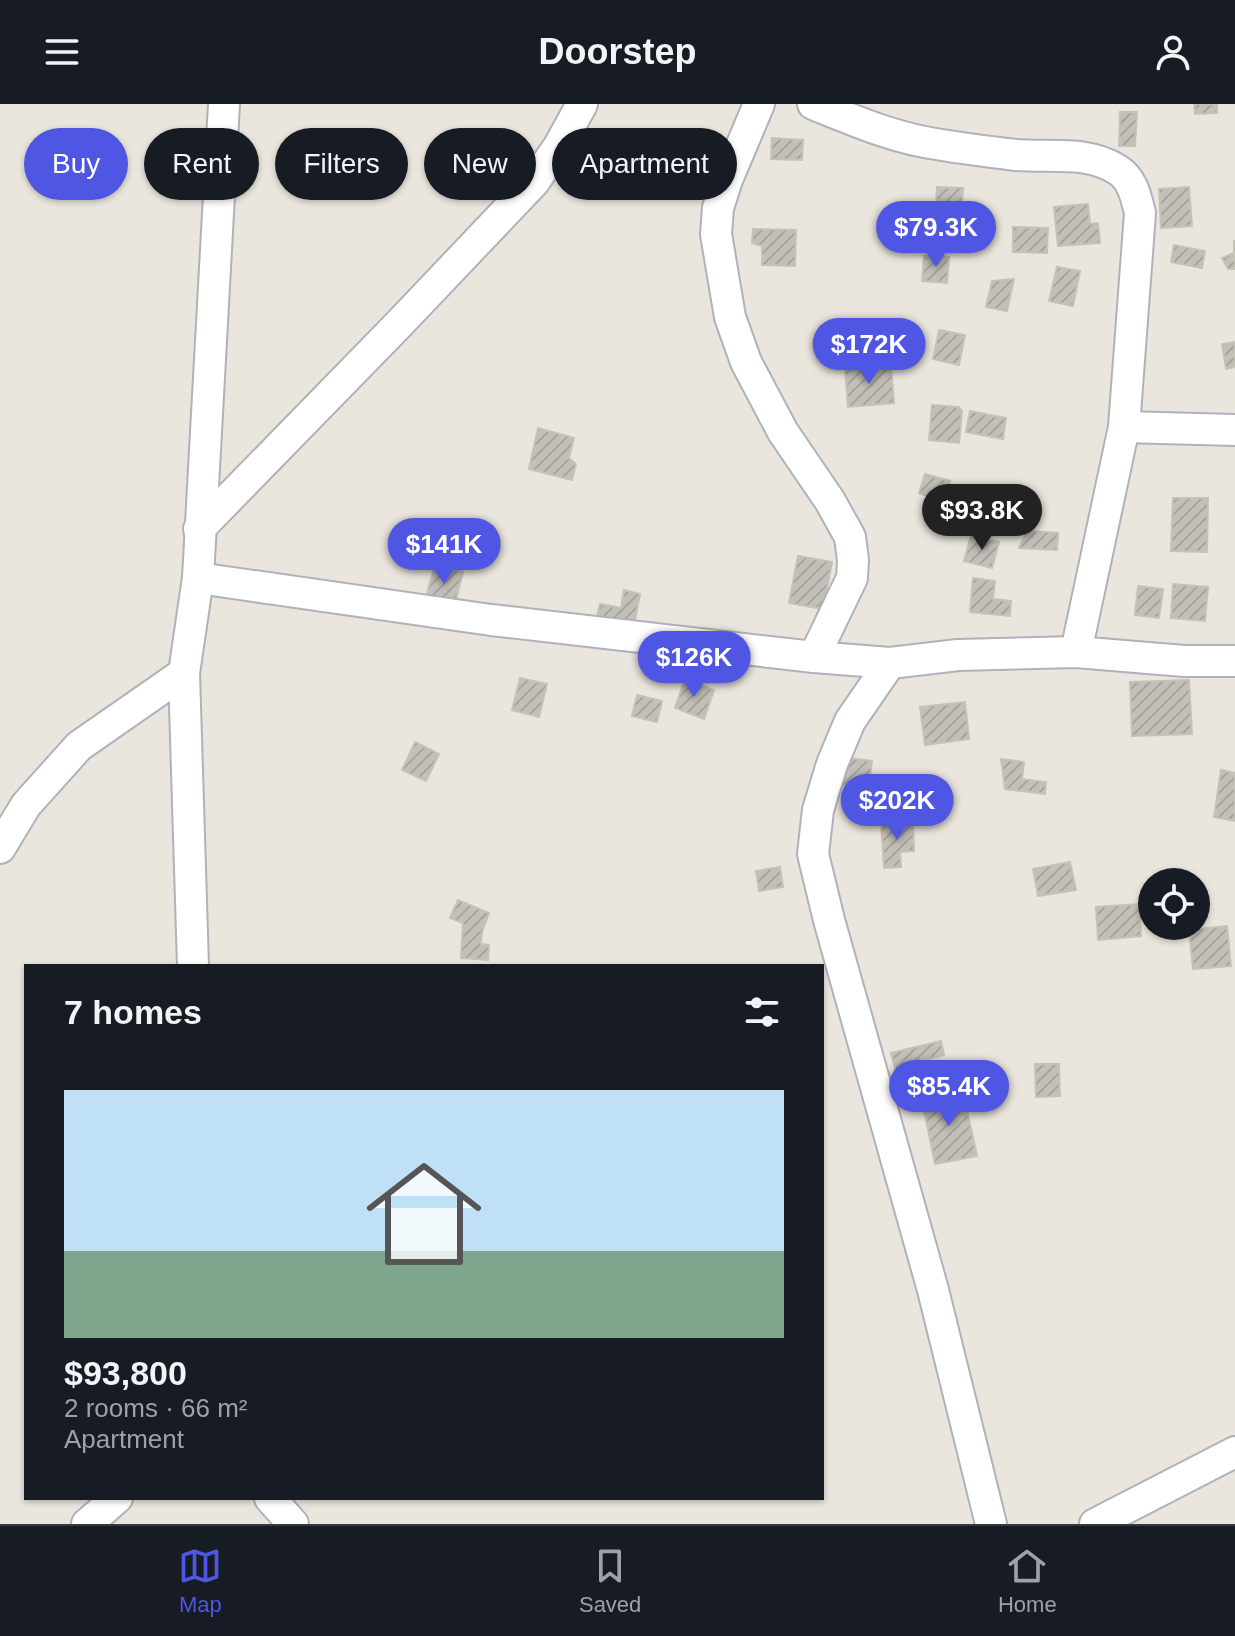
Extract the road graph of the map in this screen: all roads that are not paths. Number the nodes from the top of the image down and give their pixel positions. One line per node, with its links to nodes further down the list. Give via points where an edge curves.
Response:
1 (224, 104): 7 (street)
2 (582, 104): 7 (street, via 534,182)
3 (759, 104): 10 (street, via 718,208 716,234 730,317 746,362 850,537 852,578)
4 (813, 104): 5 (street, via 886,133 938,145 1072,155 1121,171 1134,189 1140,213)
5 (1124, 427): 6 (street); 9 (street)
6 (1235, 430)
7 (199, 529): 8 (street)
8 (198, 578): 10 (street, via 491,620); 13 (street)
9 (1076, 652): 11 (street); 12 (street)
10 (814, 657): 12 (street)
11 (1235, 661)
12 (890, 663): 21 (street, via 850,721 832,764 818,810 813,854 933,1290)
13 (184, 673): 14 (street, via 79,746 26,805); 15 (street)
14 (0, 848)
15 (193, 964)
16 (1235, 1452): 22 (street)
17 (115, 1500): 19 (street)
18 (272, 1500): 20 (street)
19 (87, 1524)
20 (293, 1524)
21 (991, 1524)
22 (1095, 1524)

